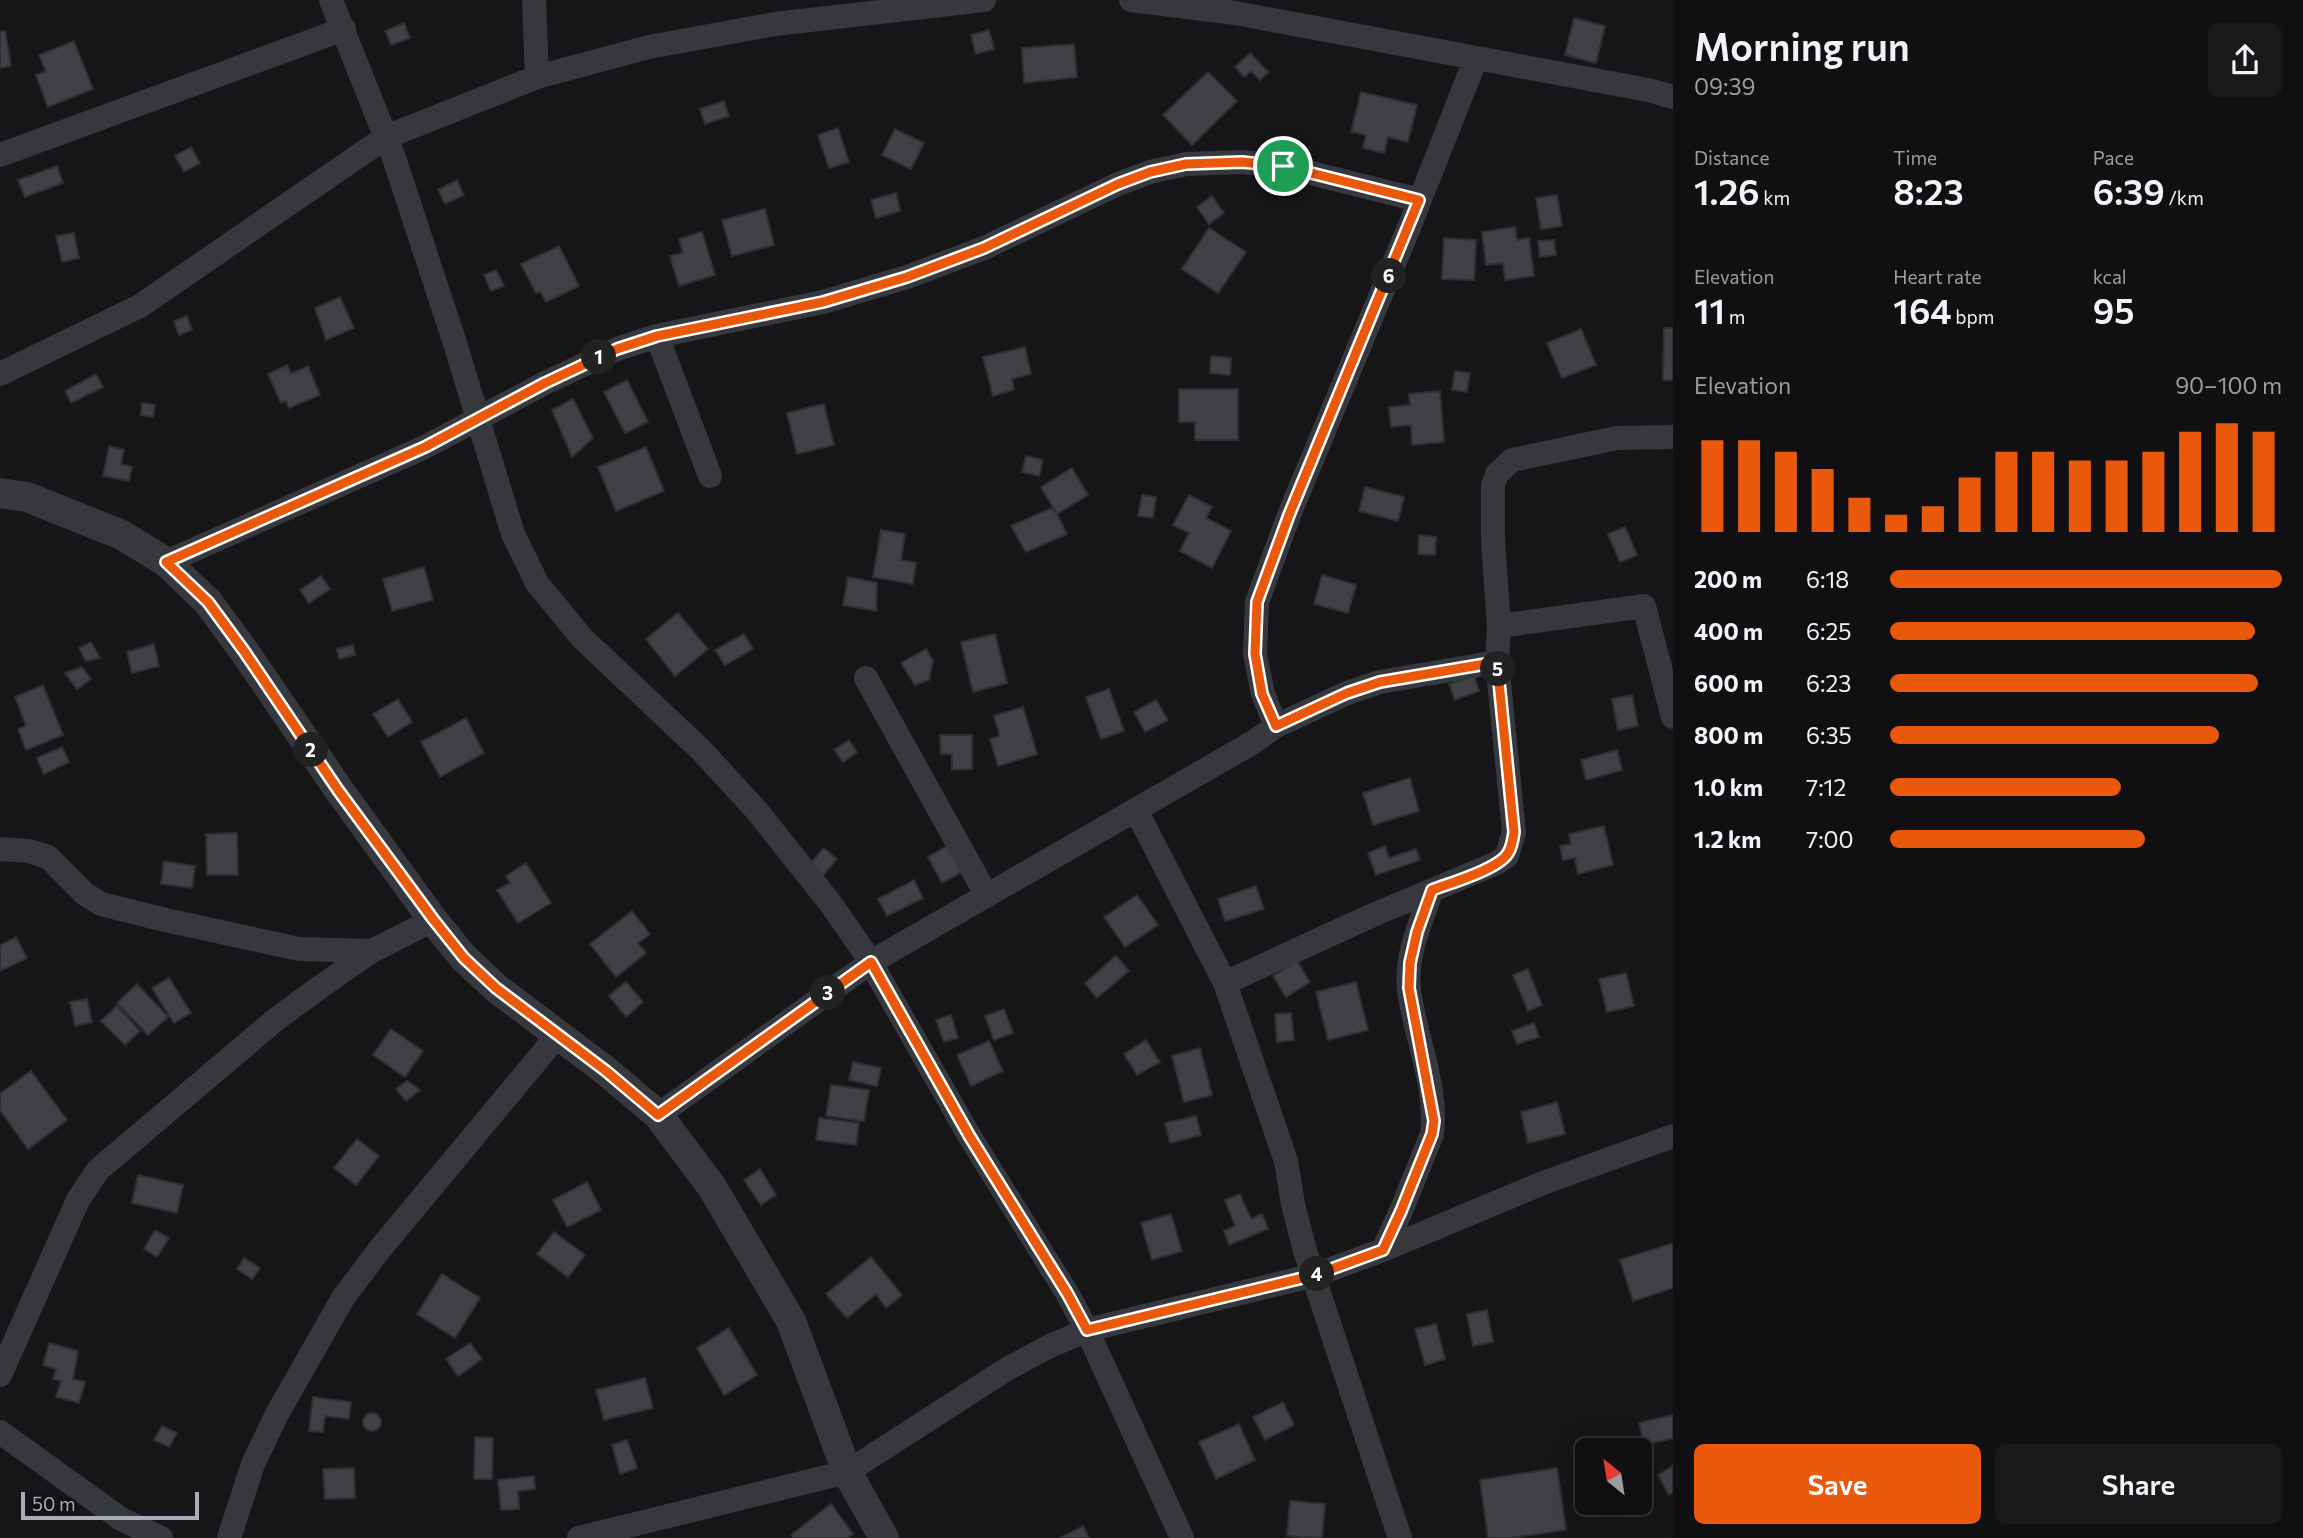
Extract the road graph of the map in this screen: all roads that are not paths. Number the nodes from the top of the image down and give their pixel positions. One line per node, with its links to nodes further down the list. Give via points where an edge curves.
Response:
1 (331, 0): 5 (street)
2 (534, 0): 7 (street)
3 (984, 0): 7 (street, via 775,24 649,47)
4 (1130, 0): 6 (street, via 1235,13)
5 (344, 29): 9 (street); 10 (street)
6 (1476, 58): 8 (street); 11 (street)
7 (537, 77): 9 (street)
8 (1673, 97)
9 (386, 137): 13 (street, via 140,306); 14 (street)
10 (0, 155)
11 (1419, 200): 12 (street, via 1283,166 1186,164 1118,184 984,248 907,277 823,302); 23 (street, via 1257,602 1255,654 1262,694)
12 (657, 336): 14 (street, via 617,349); 16 (street)
13 (0, 374)
14 (478, 420): 18 (street); 30 (street, via 513,534 537,583 582,638 702,751 757,811)
15 (1673, 437): 19 (street, via 1617,438 1512,460 1497,474 1493,540)
16 (710, 476)
17 (0, 493): 18 (street, via 27,498 110,529)
18 (166, 562): 28 (street, via 208,602 230,631)
19 (1499, 626): 20 (street); 22 (street, via 1644,606)
20 (1497, 662): 23 (street, via 1380,682); 26 (street, via 1512,844 1507,856 1497,863)
21 (866, 678): 27 (street)
22 (1673, 717)
23 (1276, 726): 24 (street)
24 (1136, 810): 27 (street); 31 (street)
25 (0, 849): 29 (street, via 48,857 101,904 299,948)
26 (1432, 890): 31 (street); 35 (street, via 1417,932 1409,988 1434,1121)
27 (987, 896): 30 (street)
28 (433, 919): 29 (street); 32 (street, via 464,958)
29 (372, 951): 38 (street, via 274,1021 98,1170 78,1200)
30 (871, 962): 33 (street); 37 (street)
31 (1225, 983): 36 (street, via 1286,1161 1298,1224)
32 (557, 1036): 33 (street); 42 (street, via 343,1298 253,1464)
33 (658, 1115): 40 (street, via 712,1187 792,1321)
34 (1673, 1136): 35 (street, via 1543,1183)
35 (1383, 1250): 36 (street)
36 (1315, 1275): 37 (street); 46 (street)
37 (1087, 1330): 40 (street, via 1007,1369); 45 (street)
38 (0, 1375)
39 (0, 1433): 41 (street, via 121,1519)
40 (847, 1472): 43 (street); 44 (street)
41 (160, 1538)
42 (229, 1538)
43 (579, 1538)
44 (884, 1538)
45 (1182, 1538)
46 (1401, 1538)

